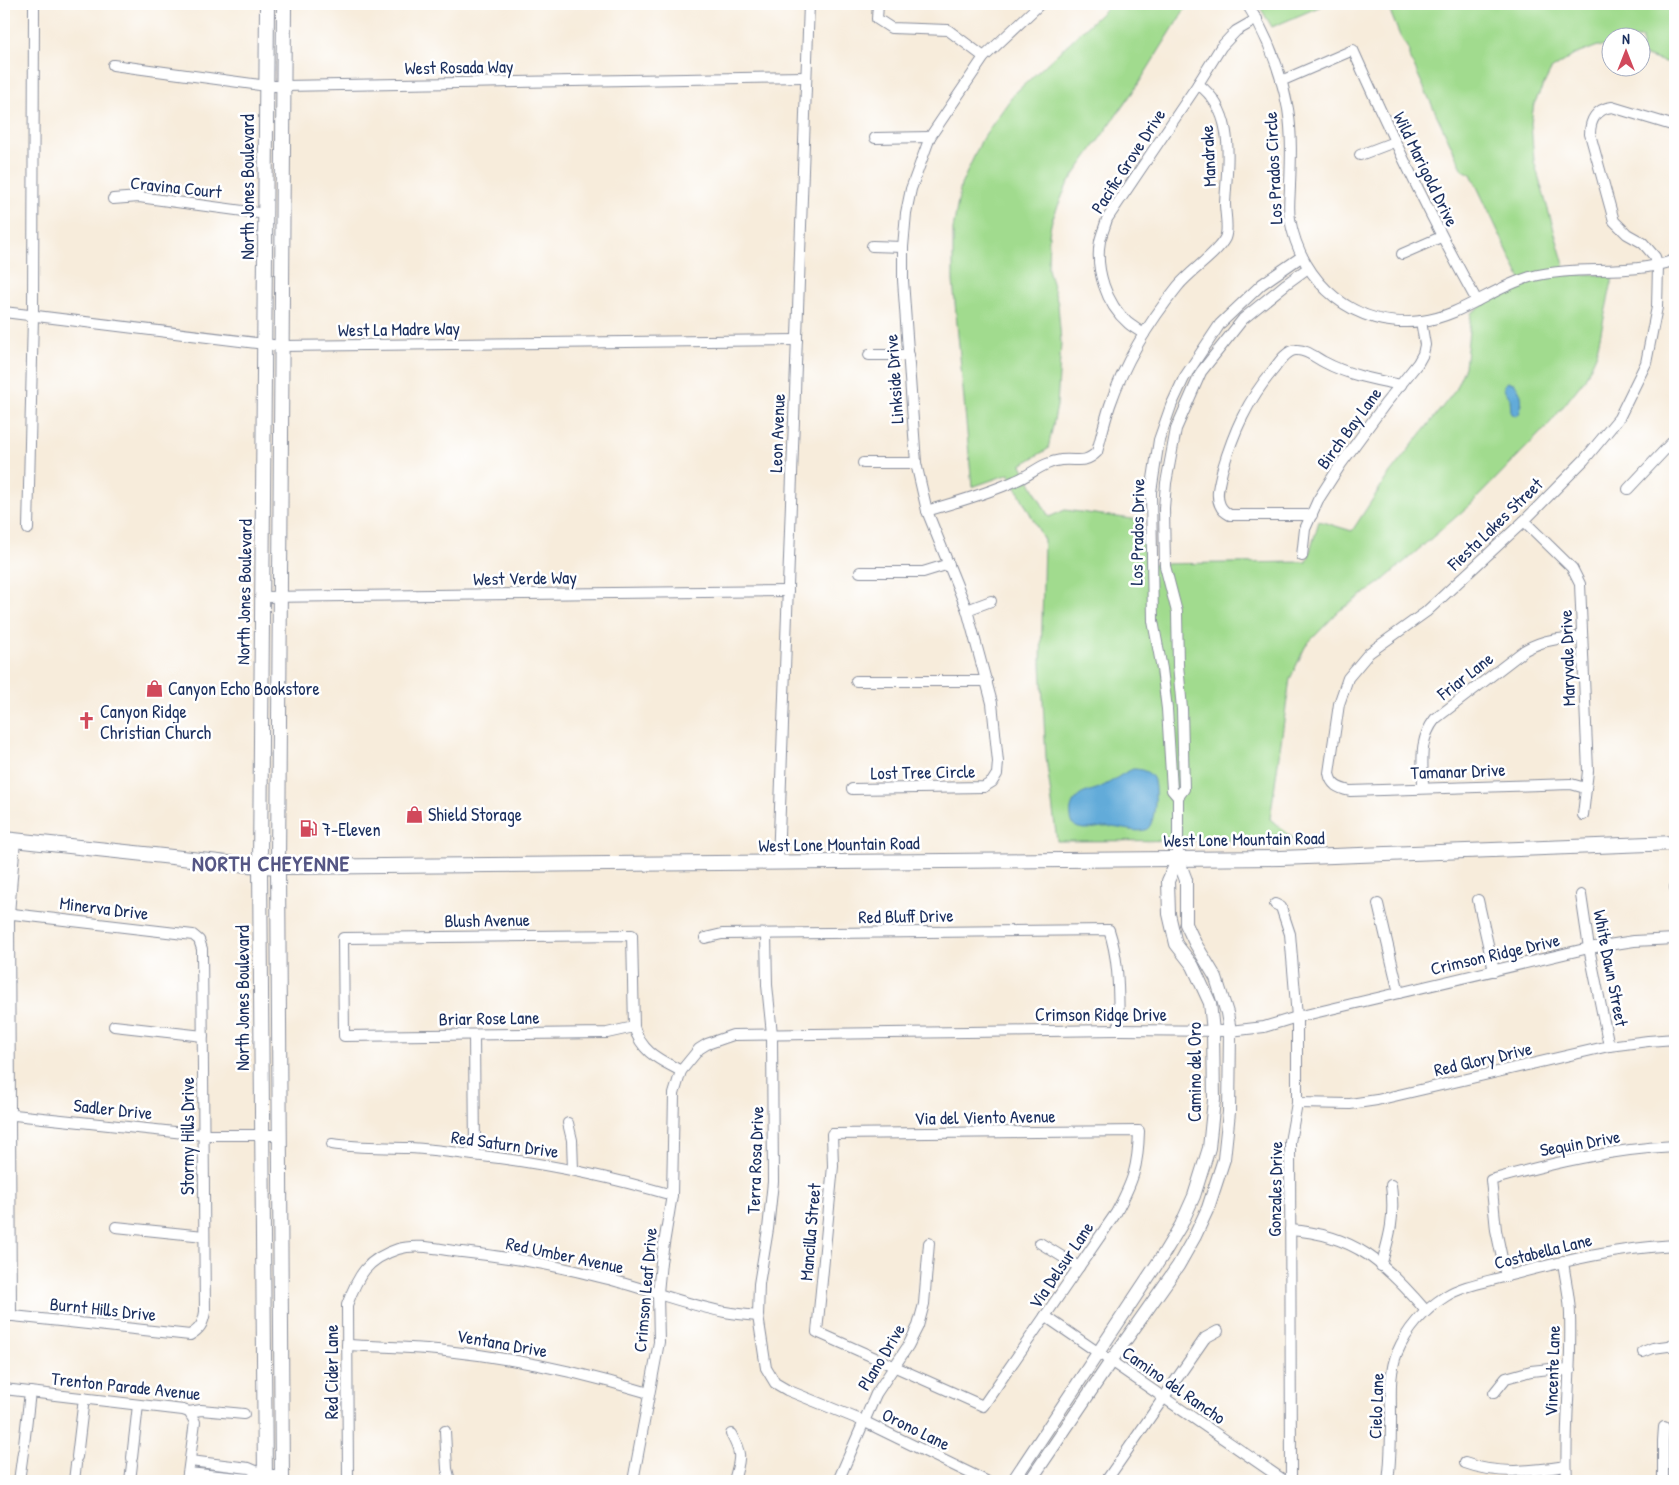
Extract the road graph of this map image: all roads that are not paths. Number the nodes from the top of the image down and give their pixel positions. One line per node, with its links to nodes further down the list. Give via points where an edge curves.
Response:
1 (34, 4): 33 (street)
2 (267, 4): 14 (main road, North Jones Boulevard)
3 (284, 4): 15 (main road, North Jones Boulevard)
4 (809, 4): 11 (street, Leon Avenue)
5 (878, 4): 9 (street, via 877,19 891,28 948,30)
6 (1040, 4): 9 (street, Linkside Drive)
7 (1247, 4): 8 (street, Los Prados Circle)
8 (1257, 19): 12 (street, Los Prados Circle); 13 (street, Pacific Grove Drive, via 1236,31 1221,47)
9 (984, 57): 17 (street, Linkside Drive)
10 (113, 65): 14 (street, West Rosada Way)
11 (806, 77): 15 (street, West Rosada Way); 36 (street, Leon Avenue)
12 (1281, 81): 19 (street, Wild Marigold Drive, via 1352,50); 27 (street, Los Prados Circle, via 1288,110 1291,152 1290,216)
13 (1198, 84): 35 (street, Mandrake, via 1218,104 1225,124 1228,160 1226,236 1179,284); 35 (street, Pacific Grove Drive, via 1107,219 1100,241 1099,265 1106,290 1120,314)
14 (267, 86): 15 (street, West Rosada Way); 22 (main road, North Jones Boulevard)
15 (283, 86): 38 (main road, North Jones Boulevard)
16 (1675, 126): 29 (street, via 1612,107 1596,113 1590,123 1590,134 1614,221 1626,234 1643,243)
17 (930, 137): 18 (street); 25 (street, Linkside Drive, via 910,189)
18 (875, 138)
19 (1394, 142): 20 (street); 23 (street, Wild Marigold Drive)
20 (1360, 155)
21 (113, 198): 22 (street, Cravina Court, via 139,197)
22 (266, 214): 37 (main road, North Jones Boulevard)
23 (1441, 237): 26 (street); 31 (street, Wild Marigold Drive)
24 (872, 246): 25 (street)
25 (903, 247): 39 (street, Linkside Drive)
26 (1402, 254)
27 (1301, 257): 30 (street, Los Prados Circle); 66 (street, Los Prados Drive, via 1262,284 1220,324 1184,378 1159,440 1151,492 1153,620 1167,709 1172,790)
28 (1675, 260): 29 (street, Los Prados Circle)
29 (1658, 266): 31 (street, Los Prados Circle, via 1556,271 1529,277); 48 (street, Fiesta Lakes Street, via 1657,307 1646,363 1619,418 1584,460)
30 (1308, 268): 34 (street, Los Prados Circle, via 1343,304 1374,318); 66 (street, Los Prados Drive, via 1243,319 1201,372 1176,430 1164,508 1165,566 1176,612 1182,709 1184,789)
31 (1477, 301): 34 (street, Los Prados Circle, via 1446,316)
32 (4, 312): 33 (street, West La Madre Way)
33 (32, 316): 37 (street, West La Madre Way); 49 (street)
34 (1421, 321): 41 (street, Birch Bay Lane, via 1425,345 1423,354)
35 (1144, 334): 46 (street, via 1130,358 1110,405 1097,452 1091,458 1084,461 1061,460 1040,466 990,492)
36 (797, 340): 38 (street, West La Madre Way); 53 (street, Leon Avenue)
37 (265, 346): 38 (street, West La Madre Way); 55 (main road, North Jones Boulevard)
38 (281, 346): 54 (main road, North Jones Boulevard)
39 (908, 354): 40 (street); 44 (street, Linkside Drive)
40 (868, 355)
41 (1401, 385): 47 (street, Birch Bay Lane, via 1341,464); 47 (street, via 1364,378 1296,350 1282,358 1257,389 1231,441 1220,481 1219,504 1230,515)
42 (1675, 439): 45 (street)
43 (863, 463): 44 (street)
44 (916, 463): 46 (street, Linkside Drive)
45 (1628, 489)
46 (926, 512): 51 (street, Linkside Drive)
47 (1312, 515): 50 (street, Birch Bay Lane, via 1306,528)
48 (1524, 521): 58 (street, Maryvale Drive, via 1572,568 1580,584); 62 (street, Fiesta Lakes Street, via 1426,612 1370,653 1348,678 1339,704 1328,772)
49 (28, 529)
50 (1302, 556)
51 (949, 564): 52 (street, via 923,572); 57 (street, Linkside Drive)
52 (860, 572)
53 (788, 591): 54 (street, West Verde Way); 71 (street, Leon Avenue)
54 (279, 596): 55 (street, West Verde Way); 73 (main road, North Jones Boulevard)
55 (262, 597): 72 (main road, North Jones Boulevard)
56 (990, 601): 57 (street)
57 (967, 610): 60 (street, Linkside Drive)
58 (1582, 637): 63 (street, Friar Lane, via 1538,642 1435,720 1423,743); 64 (street, Maryvale Drive, via 1588,771)
59 (856, 681): 60 (street)
60 (987, 681): 61 (street, Linkside Drive, via 998,762)
61 (992, 782): 65 (street, Lost Tree Circle, via 984,787)
62 (1333, 784): 63 (street, Tamanar Drive, via 1350,792)
63 (1423, 788): 64 (street, Tamanar Drive, via 1571,784)
64 (1585, 788): 67 (street, Maryvale Drive)
65 (852, 789)
66 (1178, 797): 70 (street, Los Prados Drive)
67 (1583, 815)
68 (9, 839): 72 (main road, West Lone Mountain Road); 78 (street)
69 (1675, 844): 70 (main road, West Lone Mountain Road)
70 (1178, 859): 71 (main road, West Lone Mountain Road); 91 (street, Camino del Oro, via 1168,881 1169,914 1176,944 1193,966 1210,1003); 92 (street, Camino del Oro, via 1186,880 1186,924 1216,978)
71 (778, 863): 73 (main road, West Lone Mountain Road)
72 (260, 866): 73 (main road, West Lone Mountain Road); 106 (main road, North Jones Boulevard)
73 (278, 866): 107 (main road, North Jones Boulevard)
74 (1581, 895): 83 (street, White Dawn Street)
75 (1478, 900): 84 (street)
76 (1275, 904): 87 (street, Gonzales Drive, via 1281,907 1290,934)
77 (1378, 904): 85 (street)
78 (6, 913): 82 (street, Minerva Drive, via 193,935); 86 (street)
79 (766, 934): 80 (street, Red Bluff Drive, via 722,934); 90 (street, Red Bluff Drive, via 1109,930 1118,967); 94 (street, Terra Rosa Drive)
80 (705, 938)
81 (1675, 939): 83 (street, Crimson Ridge Drive)
82 (199, 940): 95 (street, Stormy Hills Drive, via 202,949)
83 (1589, 948): 84 (street, Crimson Ridge Drive); 98 (street, White Dawn Street)
84 (1494, 971): 85 (street, Crimson Ridge Drive)
85 (1399, 993): 87 (street, Crimson Ridge Drive)
86 (6, 1013): 101 (street)
87 (1297, 1017): 92 (street, Crimson Ridge Drive, via 1264,1027); 100 (street, Gonzales Drive)
88 (114, 1026): 95 (street)
89 (634, 1027): 93 (street, Briar Rose Lane, via 607,1033); 96 (street, Blush Avenue, via 632,935 343,938); 99 (street, via 637,1038 650,1054)
90 (1119, 1030): 91 (street, Crimson Ridge Drive); 94 (street, Crimson Ridge Drive)
91 (1214, 1030): 92 (street, Crimson Ridge Drive); 135 (street, Camino del Oro, via 1214,1100 1209,1148 1194,1196 1163,1255)
92 (1230, 1031): 137 (street, Camino del Oro, via 1229,1112 1224,1159 1208,1208 1178,1266)
93 (474, 1034): 96 (street, Briar Rose Lane); 110 (street)
94 (772, 1034): 99 (street, Crimson Ridge Drive, via 733,1035 707,1044); 129 (street, Terra Rosa Drive, via 773,1182 759,1284)
95 (203, 1036): 105 (street, Stormy Hills Drive)
96 (344, 1036)
97 (1675, 1039): 98 (street, Red Glory Drive)
98 (1610, 1046): 100 (street, Red Glory Drive, via 1377,1100 1350,1104)
99 (681, 1071): 113 (street, Crimson Leaf Drive, via 674,1094)
100 (1297, 1103): 116 (street, Gonzales Drive, via 1290,1142)
101 (7, 1114): 105 (street, Sadler Drive); 114 (street)
102 (568, 1123): 111 (street)
103 (1139, 1131): 104 (street, Via del Viento Avenue); 124 (street, Via Delsur Lane, via 1138,1156 1131,1184 1116,1213)
104 (832, 1134): 138 (street, Mancilla Street, via 817,1332)
105 (204, 1135): 106 (street, Sadler Drive); 117 (street, Stormy Hills Drive)
106 (262, 1135): 107 (street, Sadler Drive); 158 (main road, North Jones Boulevard)
107 (279, 1136): 159 (main road, North Jones Boulevard)
108 (332, 1144): 110 (street, Red Saturn Drive)
109 (1675, 1146): 125 (street, Sequin Drive, via 1602,1153 1491,1180 1496,1230)
110 (475, 1155): 111 (street, Red Saturn Drive)
111 (573, 1170): 113 (street, Red Saturn Drive)
112 (1391, 1185): 122 (street, via 1392,1226)
113 (672, 1195): 126 (street, Crimson Leaf Drive)
114 (7, 1215): 128 (street)
115 (116, 1227): 117 (street)
116 (1290, 1230): 122 (street, via 1338,1239); 173 (street, Gonzales Drive)
117 (204, 1236): 131 (street, Stormy Hills Drive, via 205,1312)
118 (1040, 1242): 124 (street)
119 (929, 1243): 138 (street, Plano Drive, via 924,1304 918,1326)
120 (1675, 1245): 121 (street, Costabella Lane, via 1629,1249)
121 (1563, 1261): 125 (street, Costabella Lane); 139 (street, Vincente Lane, via 1570,1313)
122 (1381, 1266): 127 (street)
123 (366, 1267): 126 (street, Red Umber Avenue, via 400,1249 420,1247 543,1264); 134 (street, Red Cider Lane, via 356,1281 347,1305)
124 (1079, 1267): 130 (street, Via Delsur Lane)
125 (1506, 1277): 127 (street, Costabella Lane, via 1448,1296)
126 (658, 1293): 129 (street, Red Umber Avenue, via 724,1312); 144 (street, Crimson Leaf Drive, via 659,1342)
127 (1426, 1311): 174 (street, Cielo Lane, via 1408,1332 1397,1354 1391,1378)
128 (8, 1316): 131 (street, Burnt Hills Drive, via 190,1334)
129 (758, 1316): 140 (street, Terra Rosa Drive, via 766,1368)
130 (1045, 1316): 135 (street, Camino del Rancho); 138 (street, Via Delsur Lane, via 983,1406)
131 (198, 1330)
132 (1218, 1330): 145 (street, via 1205,1338)
133 (1675, 1344): 136 (street)
134 (347, 1346): 144 (street, Ventana Drive, via 445,1350 527,1362); 163 (street, Red Cider Lane)
135 (1098, 1352): 137 (street, Camino del Rancho); 169 (street, Camino del Oro)
136 (1643, 1352)
137 (1111, 1361): 145 (street, Camino del Rancho); 170 (street, Camino del Oro)
138 (894, 1366): 150 (street, Plano Drive)
139 (1570, 1371): 143 (street, via 1531,1370 1506,1378); 156 (street, Vincente Lane)
140 (775, 1383): 150 (street, Orono Lane)
141 (4, 1389): 142 (street, Trenton Parade Avenue)
142 (30, 1392): 146 (street, Trenton Parade Avenue); 160 (street)
143 (1494, 1393)
144 (649, 1394): 165 (street, Crimson Leaf Drive)
145 (1163, 1397): 171 (street); 172 (street, Camino del Rancho)
146 (84, 1398): 147 (street, Trenton Parade Avenue); 161 (street)
147 (138, 1404): 148 (street, Trenton Parade Avenue); 162 (street)
148 (189, 1412): 149 (street, Trenton Parade Avenue); 154 (street, via 195,1422)
149 (244, 1414)
150 (863, 1421): 167 (street, Plano Drive); 168 (street, Orono Lane)
151 (1664, 1428): 176 (street)
152 (445, 1431): 164 (street)
153 (731, 1434): 166 (street, via 740,1449)
154 (190, 1460): 157 (street); 158 (street, via 249,1468)
155 (1465, 1463): 156 (street, via 1480,1469 1515,1471)
156 (1566, 1466): 175 (street, Vincente Lane)
157 (188, 1477): 158 (street)
158 (265, 1478): 159 (street)
159 (282, 1478)
160 (19, 1481)
161 (74, 1481)
162 (130, 1481)
163 (348, 1481)
164 (450, 1481)
165 (633, 1481)
166 (734, 1481)
167 (838, 1481)
168 (986, 1481)
169 (1013, 1481)
170 (1030, 1481)
171 (1106, 1481)
172 (1285, 1481)
173 (1291, 1481)
174 (1388, 1481)
175 (1567, 1481)
176 (1663, 1481)

